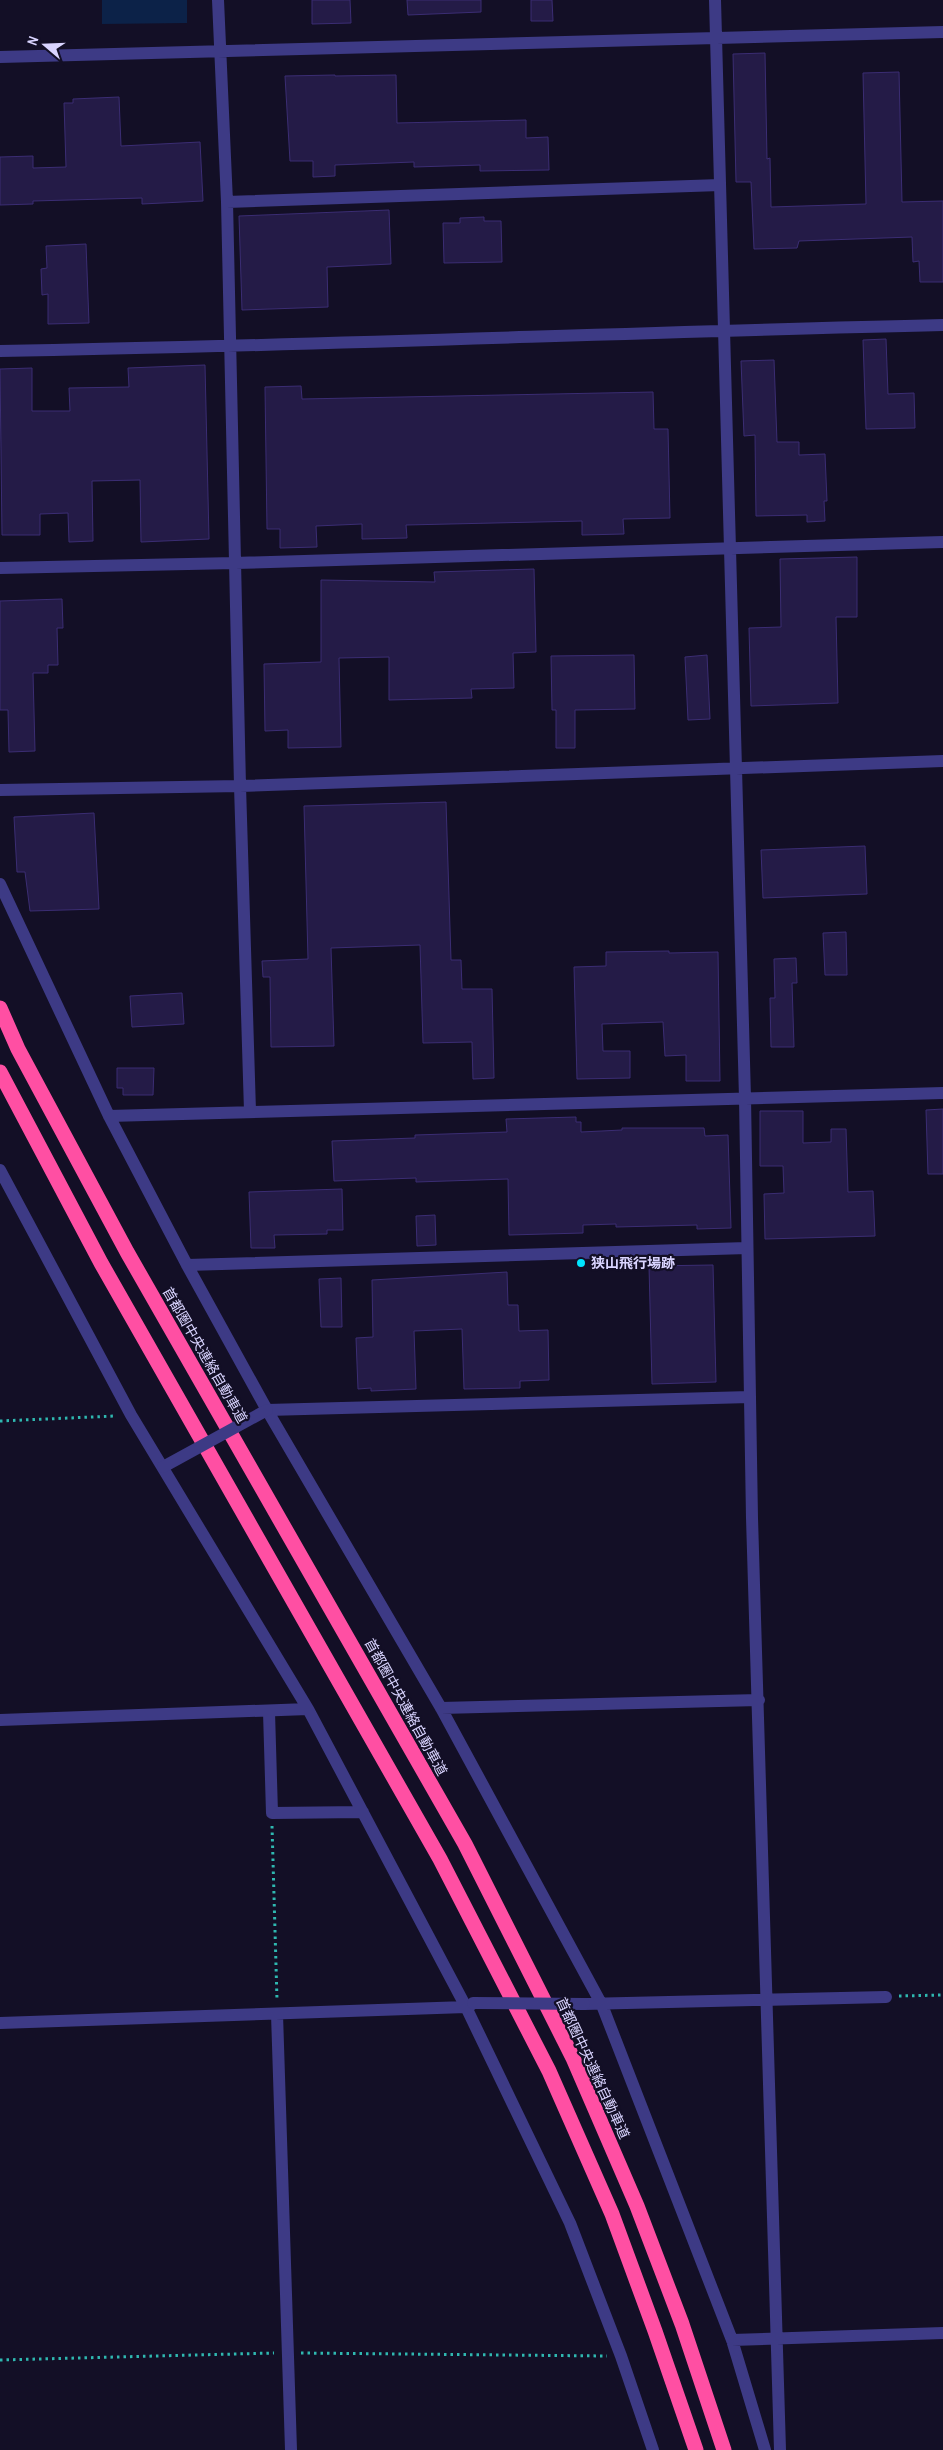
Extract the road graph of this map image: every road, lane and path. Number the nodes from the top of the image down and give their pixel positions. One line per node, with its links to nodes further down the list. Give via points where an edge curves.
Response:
1 (218, 0): 5 (street)
2 (715, 0): 4 (street)
3 (943, 32): 4 (street)
4 (716, 38): 5 (street); 7 (street)
5 (220, 53): 6 (street); 8 (street)
6 (0, 58)
7 (720, 185): 8 (street); 10 (street)
8 (227, 202): 11 (street)
9 (943, 326): 10 (street)
10 (724, 330): 11 (street); 14 (street)
11 (231, 347): 12 (street); 15 (street)
12 (0, 351)
13 (943, 542): 14 (street)
14 (729, 549): 15 (street); 18 (street)
15 (235, 563): 16 (street); 19 (street)
16 (0, 568)
17 (943, 761): 18 (street)
18 (736, 767): 19 (street); 25 (street)
19 (240, 786): 20 (street); 26 (street)
20 (0, 790)
21 (0, 884): 27 (street)
22 (0, 1008): 59 (highway, 首都圏中央連絡自動車道, via 18,1049 127,1252 465,1844 573,2058 676,2306)
23 (0, 1072): 58 (highway, via 101,1263 440,1859 549,2071 612,2214)
24 (943, 1092): 25 (street)
25 (745, 1098): 26 (street); 29 (street)
26 (250, 1112): 27 (street)
27 (109, 1116): 30 (street)
28 (0, 1170): 33 (street)
29 (747, 1248): 30 (street); 31 (street)
30 (187, 1265): 32 (street)
31 (750, 1397): 32 (street); 36 (street)
32 (267, 1410): 35 (street, bridge); 37 (street)
33 (131, 1415): 34 (path); 35 (street)
34 (0, 1421)
35 (163, 1468): 38 (street)
36 (759, 1700): 37 (street); 45 (street)
37 (440, 1708): 47 (street)
38 (308, 1709): 39 (street); 41 (street)
39 (269, 1712): 40 (street); 42 (street)
40 (0, 1720)
41 (363, 1812): 42 (street); 46 (street)
42 (272, 1813): 48 (path)
43 (943, 1995): 44 (path)
44 (886, 1997): 45 (street)
45 (768, 2000): 47 (street); 51 (street)
46 (470, 2005): 47 (street, bridge); 48 (street); 54 (street, via 570,2223)
47 (602, 2005): 52 (street)
48 (278, 2014): 49 (street); 53 (street)
49 (0, 2023)
50 (943, 2333): 51 (street)
51 (777, 2339): 52 (street); 61 (street)
52 (732, 2340): 60 (street)
53 (288, 2352): 54 (path); 55 (path); 56 (street)
54 (622, 2356): 57 (street)
55 (0, 2360)
56 (291, 2450)
57 (653, 2450)
58 (696, 2450)
59 (724, 2450)
60 (765, 2450)
61 (780, 2450)

